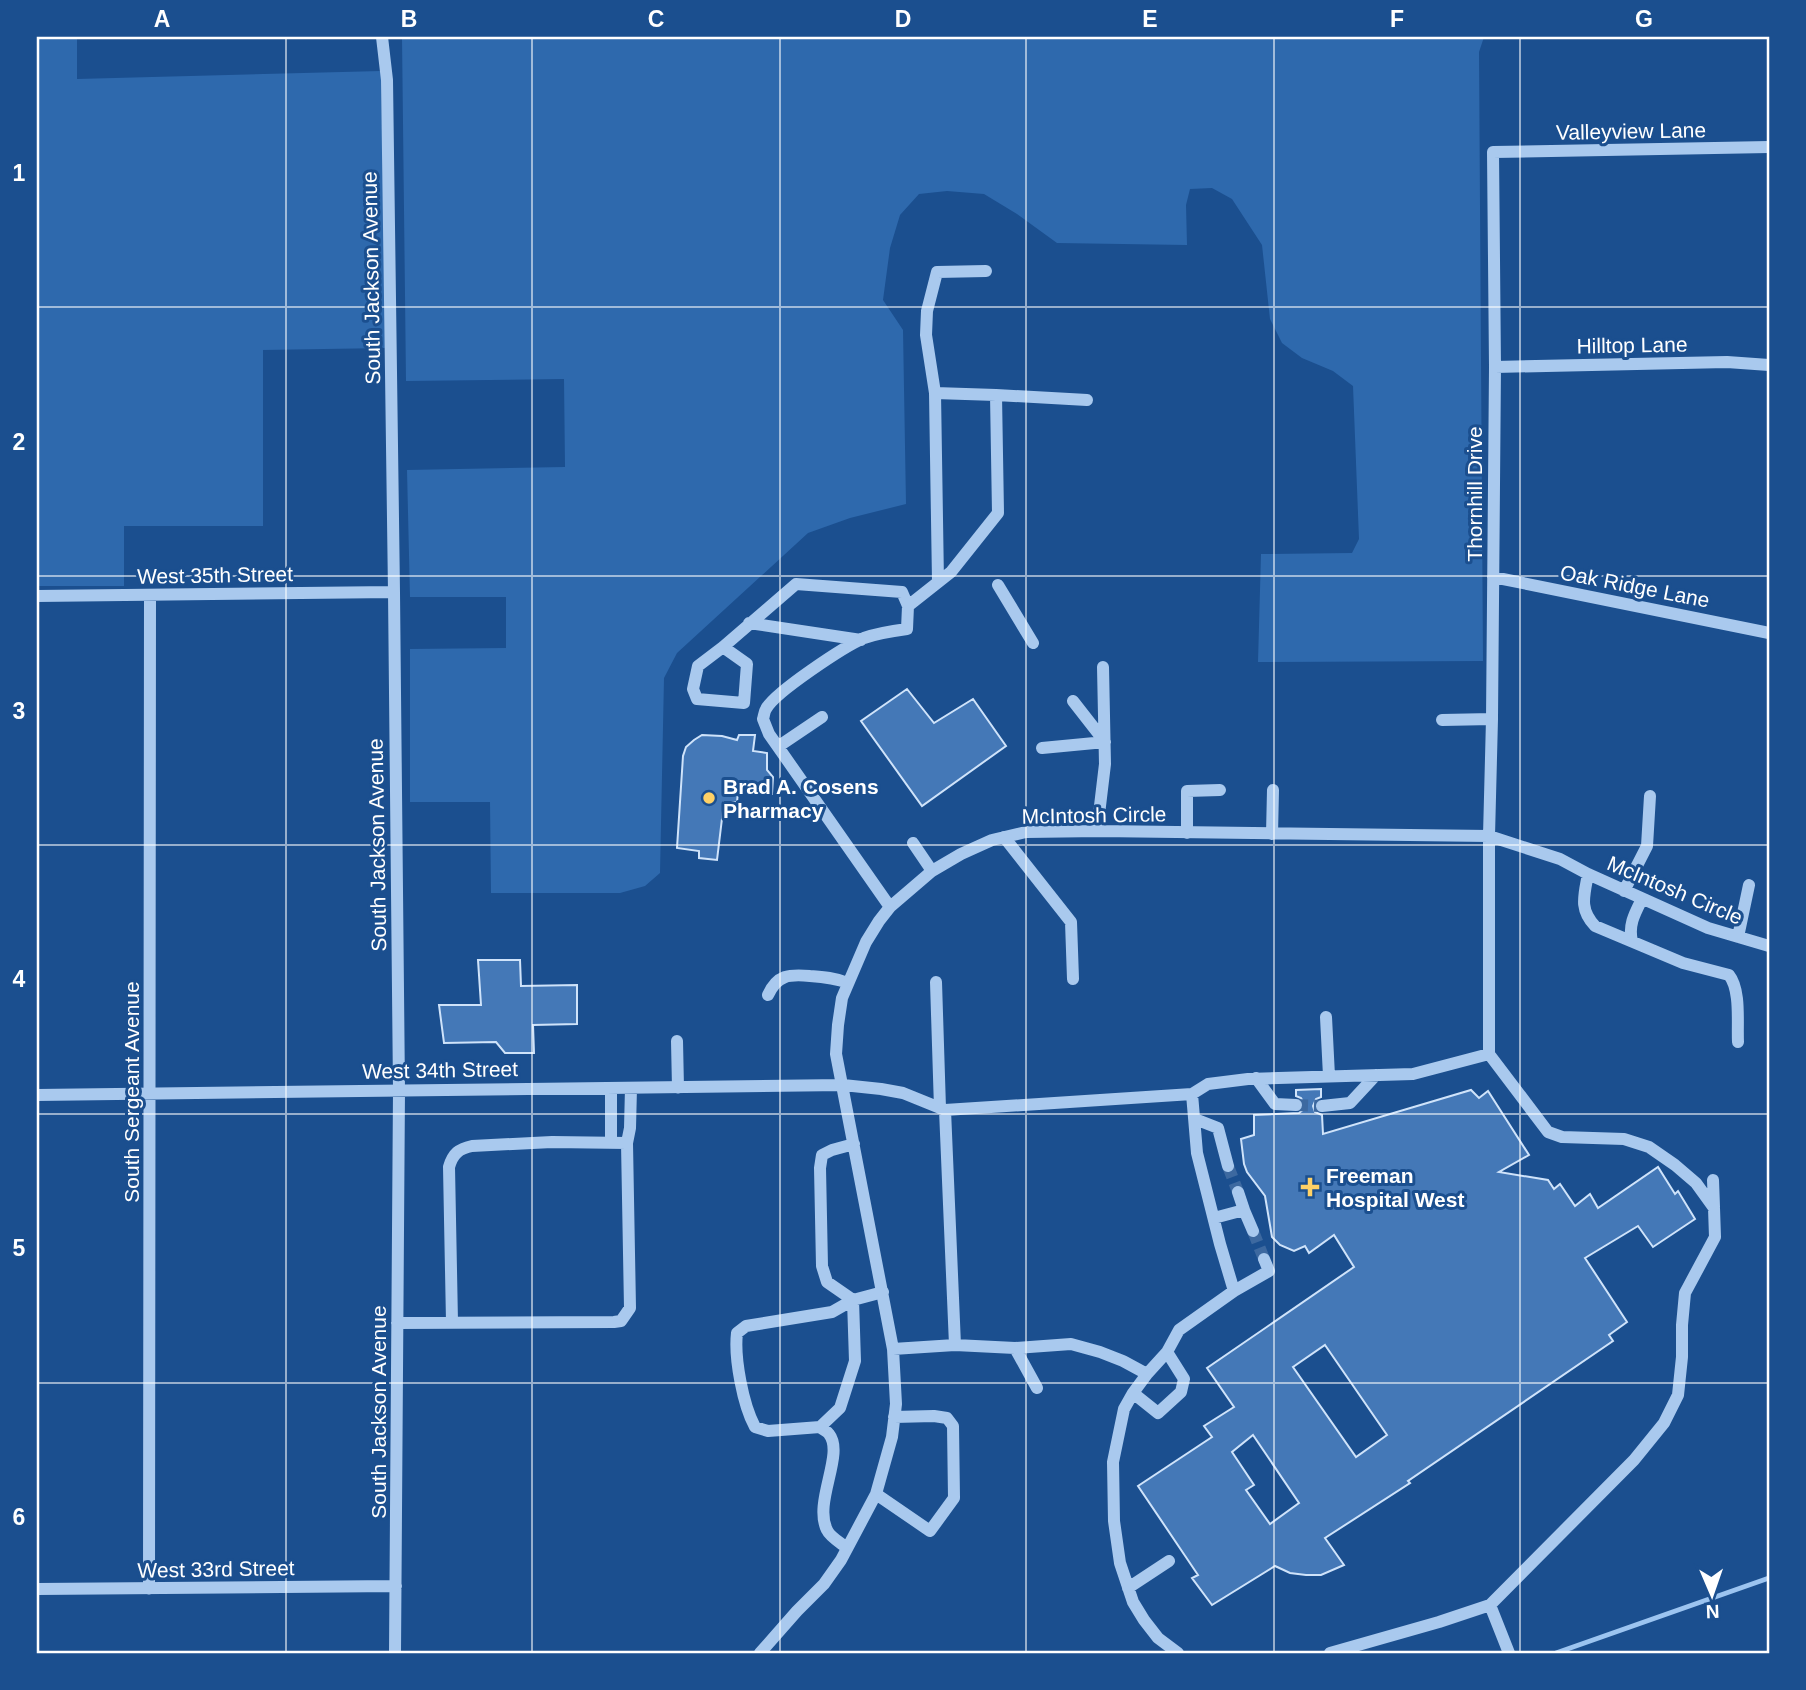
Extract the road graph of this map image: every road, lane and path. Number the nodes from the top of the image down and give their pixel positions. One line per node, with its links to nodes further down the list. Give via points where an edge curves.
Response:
1 (382, 37): 13 (street, South Jackson Avenue, via 387,80)
2 (1769, 147): 3 (street, Valleyview Lane)
3 (1493, 152): 6 (street, Thornhill Drive)
4 (986, 271): 7 (street, via 937,272 926,335)
5 (1769, 365): 6 (street, Hilltop Lane)
6 (1494, 367): 10 (street, Thornhill Drive)
7 (934, 393): 8 (street); 11 (street)
8 (996, 395): 9 (street); 11 (street, via 999,513)
9 (1087, 400)
10 (1493, 577): 18 (street, Oak Ridge Lane); 25 (street, Thornhill Drive)
11 (938, 582): 16 (street)
12 (998, 584): 20 (street)
13 (394, 592): 14 (street, West 35th Street); 63 (street, South Jackson Avenue)
14 (150, 595): 15 (street, West 35th Street); 64 (street, South Sergeant Avenue)
15 (37, 596)
16 (908, 606): 17 (street, via 902,592 796,584); 19 (street, via 907,629)
17 (749, 623): 19 (street); 21 (street)
18 (1769, 633)
19 (861, 639): 28 (street, via 784,690 766,708 763,719)
20 (1033, 643)
21 (723, 647): 21 (street, via 698,666 693,689 696,698 744,703 747,664)
22 (1103, 667): 27 (street)
23 (1073, 701): 27 (street)
24 (822, 717): 28 (street)
25 (1492, 719): 26 (street); 36 (street, Thornhill Drive)
26 (1442, 720)
27 (1105, 742): 29 (street); 33 (street)
28 (779, 746): 44 (street)
29 (1042, 748)
30 (1220, 790): 34 (street, via 1187,791)
31 (1273, 790): 35 (street)
32 (1650, 796): 42 (street, via 1647,846)
33 (1097, 831): 34 (street, McIntosh Circle); 37 (street, McIntosh Circle, via 1026,832)
34 (1187, 833): 35 (street, McIntosh Circle)
35 (1272, 834): 36 (street, McIntosh Circle)
36 (1489, 836): 40 (street, McIntosh Circle, via 1560,859); 55 (street, Thornhill Drive)
37 (1004, 837): 39 (street, McIntosh Circle); 48 (street, via 1071,922)
38 (912, 843): 39 (street)
39 (932, 870): 44 (street, McIntosh Circle)
40 (1588, 874): 42 (street, McIntosh Circle); 46 (street, via 1584,909 1589,919 1595,926)
41 (1749, 885): 45 (street)
42 (1624, 891): 43 (street, McIntosh Circle)
43 (1642, 899): 45 (street, McIntosh Circle); 46 (street, via 1629,930)
44 (891, 907): 50 (street, McIntosh Circle, via 866,942)
45 (1738, 937): 47 (street, McIntosh Circle)
46 (1632, 940): 54 (street, via 1684,963 1730,975 1736,994)
47 (1769, 946)
48 (1073, 979)
49 (936, 982): 69 (street)
50 (848, 983): 51 (street, via 830,976 794,974 772,985); 59 (street, McIntosh Circle, via 836,1044)
51 (768, 995)
52 (1326, 1017): 57 (street)
53 (677, 1041): 62 (street)
54 (1738, 1042)
55 (1489, 1054): 56 (street, via 1413,1074); 77 (street, via 1548,1132 1562,1137 1624,1139 1648,1147 1696,1183)
56 (1376, 1075): 57 (street); 68 (street, via 1350,1102)
57 (1329, 1076): 58 (street)
58 (1256, 1078): 65 (street, via 1208,1084); 67 (street, via 1275,1104)
59 (843, 1085): 62 (street, West 34th Street); 69 (street, West 34th Street, via 903,1093); 73 (street, McIntosh Circle)
60 (611, 1088): 61 (street, West 34th Street); 63 (street, West 34th Street); 71 (street)
61 (631, 1088): 62 (street, West 34th Street); 72 (street)
62 (678, 1088)
63 (399, 1090): 64 (street, West 34th Street); 86 (street, South Jackson Avenue)
64 (150, 1093): 66 (street, West 34th Street); 102 (street, South Sergeant Avenue)
65 (1192, 1094): 69 (street); 70 (street)
66 (37, 1095)
67 (1296, 1105)
68 (1322, 1106)
69 (943, 1109): 87 (street)
70 (1195, 1119): 74 (street, via 1218,1128); 79 (street, via 1197,1153)
71 (611, 1143): 72 (street); 85 (street, via 472,1146 455,1153 449,1167)
72 (627, 1143): 85 (street, via 629,1308 625,1317 614,1322)
73 (854, 1144): 83 (street, McIntosh Circle); 84 (street, via 822,1155 820,1168 822,1266 827,1282)
74 (1228, 1166)
75 (1713, 1180): 77 (street)
76 (1238, 1192): 78 (street)
77 (1714, 1208): 103 (street, via 1715,1237 1685,1293 1678,1395 1664,1423 1634,1460)
78 (1244, 1210): 79 (street); 80 (street)
79 (1214, 1218): 82 (street)
80 (1253, 1231)
81 (1264, 1259): 82 (street, via 1269,1271)
82 (1234, 1291): 90 (street, via 1179,1330)
83 (883, 1292): 84 (street); 89 (street, McIntosh Circle)
84 (853, 1300): 95 (street, via 855,1361 840,1408); 95 (street, via 832,1312 746,1326 737,1333 748,1414 755,1427 768,1432)
85 (452, 1322): 86 (street)
86 (397, 1323): 99 (street, South Jackson Avenue)
87 (954, 1345): 88 (street); 89 (street)
88 (1015, 1348): 91 (street, via 1071,1344); 92 (street)
89 (893, 1349): 94 (street, McIntosh Circle)
90 (1167, 1352): 91 (street); 93 (street, via 1184,1379 1181,1392 1158,1413)
91 (1147, 1374): 93 (street)
92 (1037, 1388)
93 (1133, 1393): 100 (street, via 1124,1409 1113,1462 1114,1521)
94 (894, 1417): 96 (street, McIntosh Circle); 96 (street, via 934,1416 947,1418 953,1426 954,1498 930,1531)
95 (820, 1427): 97 (street, via 830,1435 834,1448 823,1517 828,1533)
96 (876, 1494): 97 (street, McIntosh Circle)
97 (847, 1548): 105 (street, McIntosh Circle, via 824,1584)
98 (1169, 1561): 100 (street)
99 (396, 1586): 102 (street, West 33rd Street); 104 (street, South Jackson Avenue)
100 (1128, 1588): 106 (street, via 1144,1620)
101 (37, 1589): 102 (street, West 33rd Street)
102 (149, 1589)
103 (1490, 1605): 107 (street); 108 (street)
104 (395, 1653)
105 (760, 1653)
106 (1178, 1653)
107 (1330, 1653)
108 (1509, 1653)

